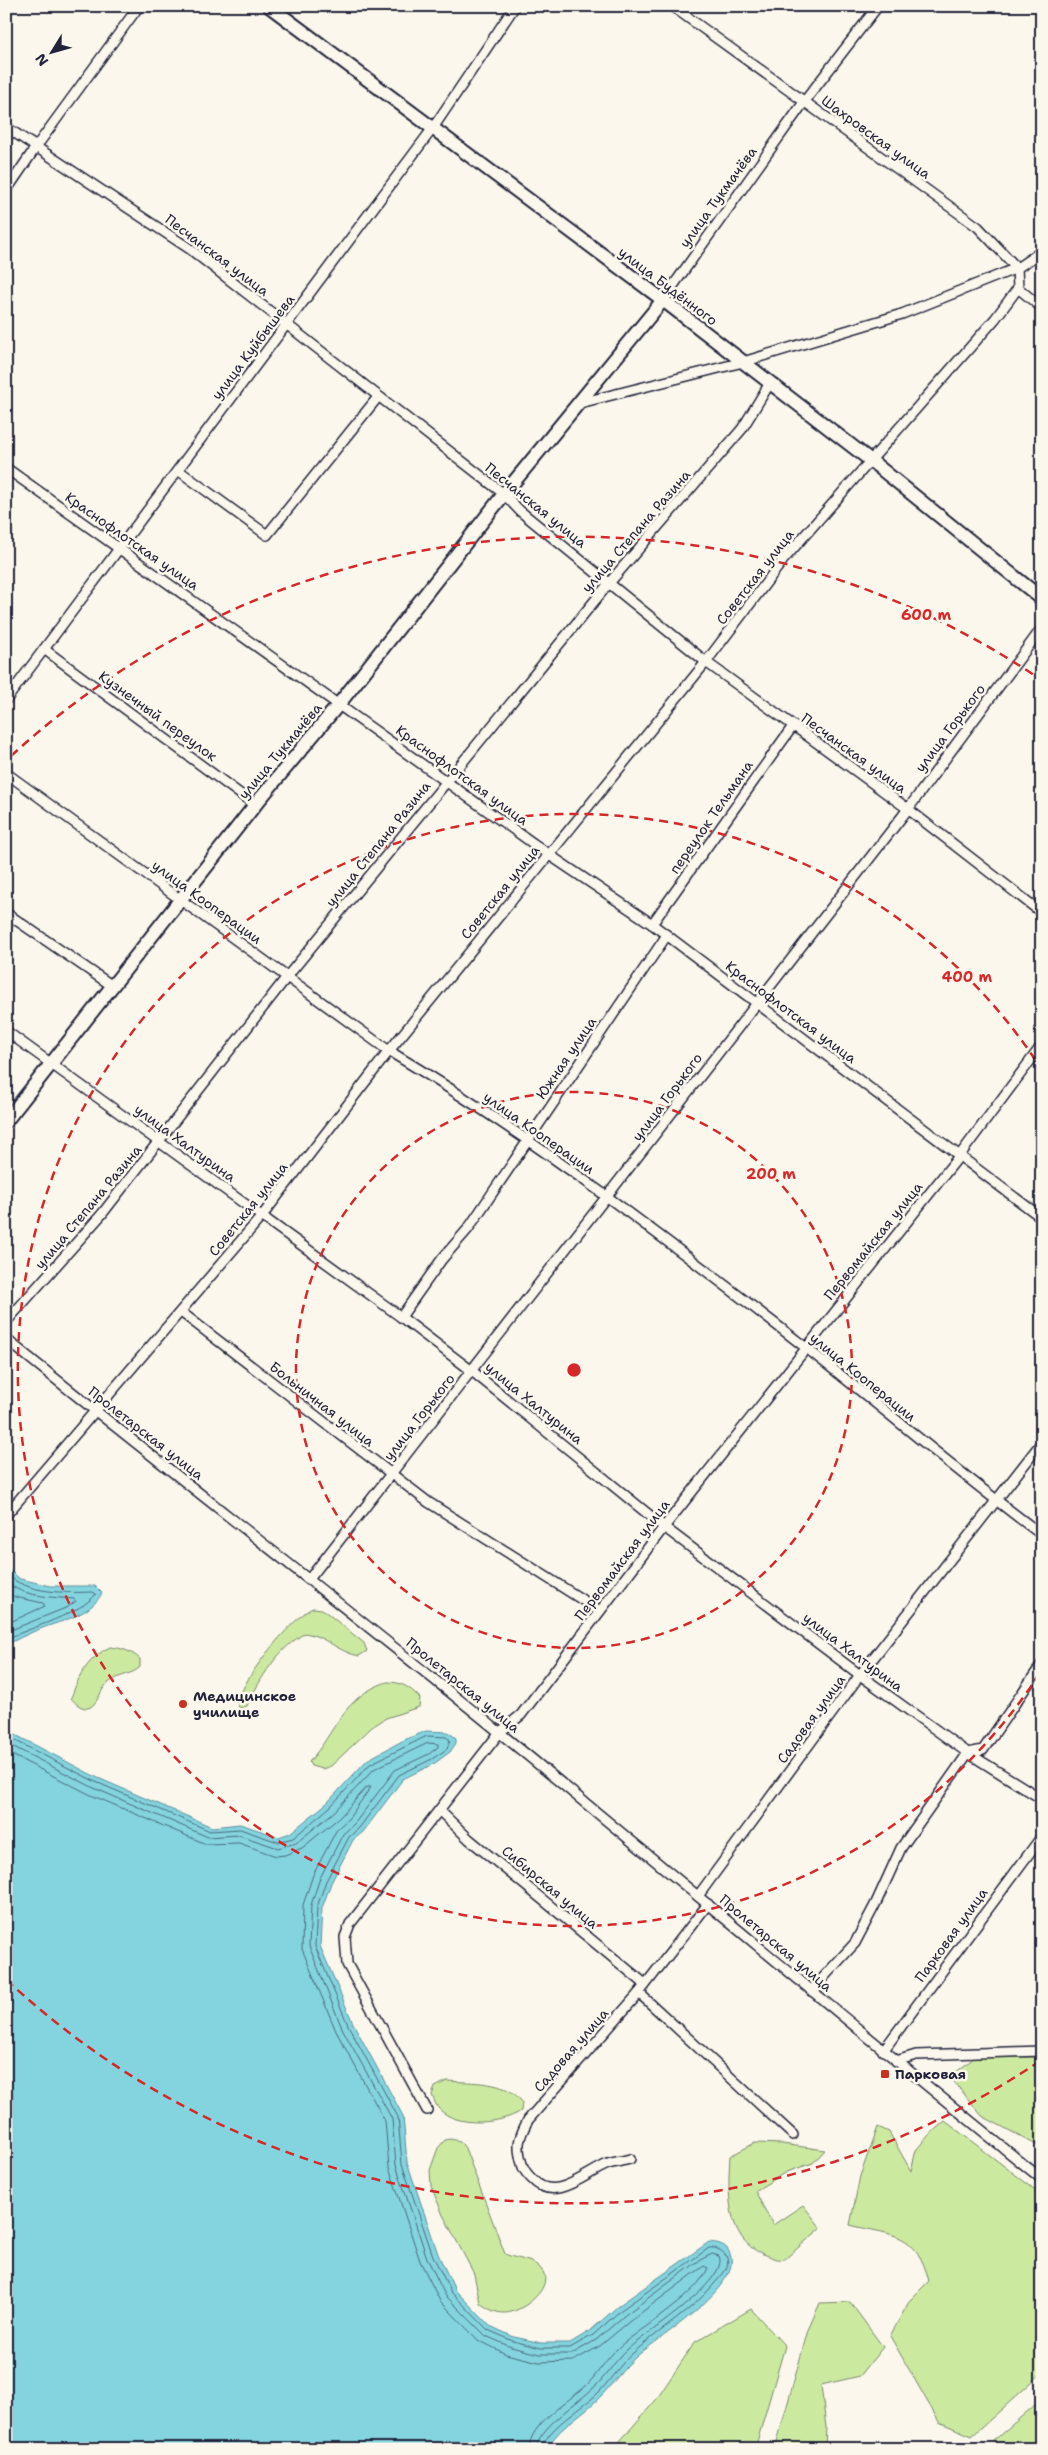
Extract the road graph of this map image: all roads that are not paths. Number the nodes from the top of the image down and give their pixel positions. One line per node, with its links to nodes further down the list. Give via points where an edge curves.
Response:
1 (139, 6): 9 (street)
2 (269, 6): 8 (street, улица Будённого)
3 (515, 6): 8 (street, улица Куйбышева)
4 (672, 6): 6 (street, Шахровская улица)
5 (878, 6): 6 (street, улица Тукмачёва)
6 (804, 102): 12 (street, Шахровская улица, via 978,228); 14 (street, улица Тукмачёва)
7 (6, 127): 9 (street, Песчанская улица)
8 (433, 128): 14 (street, улица Будённого); 16 (street, улица Куйбышева)
9 (36, 147): 10 (street); 16 (street, Песчанская улица, via 190,249)
10 (6, 192)
11 (1042, 251): 12 (street)
12 (1017, 268): 13 (street); 17 (street, via 902,314)
13 (1018, 288): 15 (street); 21 (street, Советская улица, via 995,320)
14 (663, 300): 17 (street, улица Будённого); 20 (street, улица Тукмачёва)
15 (1042, 308)
16 (286, 326): 19 (street, Песчанская улица); 23 (street, улица Куйбышева)
17 (743, 362): 18 (street, улица Будённого); 20 (street)
18 (770, 383): 21 (street, улица Будённого); 26 (street, улица Степана Разина, via 742,429)
19 (378, 397): 23 (street, via 267,535); 24 (street, Песчанская улица)
20 (580, 403): 24 (street, улица Тукмачёва)
21 (870, 460): 27 (street, улица Будённого); 30 (street, Советская улица, via 784,559)
22 (6, 468): 25 (street, Краснофлотская улица)
23 (178, 470): 25 (street, улица Куйбышева)
24 (504, 494): 26 (street, Песчанская улица, via 520,511); 32 (street, улица Тукмачёва)
25 (119, 549): 29 (street, улица Куйбышева); 32 (street, Краснофлотская улица)
26 (610, 582): 30 (street, Песчанская улица); 35 (street, улица Степана Разина)
27 (1042, 600)
28 (1042, 628): 37 (street, улица Горького)
29 (44, 649): 31 (street, улица Куйбышева); 36 (street, Кузнечный переулок)
30 (706, 662): 33 (street, Песчанская улица); 38 (street, Советская улица)
31 (6, 700)
32 (340, 704): 35 (street, Краснофлотская улица); 36 (street, улица Тукмачёва)
33 (793, 726): 37 (street, Песчанская улица); 42 (street, переулок Тельмана)
34 (6, 773): 39 (street, улица Кооперации)
35 (447, 780): 38 (street, Краснофлотская улица); 44 (street, улица Степана Разина)
36 (255, 804): 39 (street, улица Тукмачёва)
37 (908, 809): 41 (street, Песчанская улица); 46 (street, улица Горького)
38 (548, 854): 42 (street, Краснофлотская улица); 49 (street, Советская улица)
39 (180, 898): 44 (street, улица Кооперации); 45 (street, улица Тукмачёва)
40 (6, 913): 45 (street)
41 (1042, 913)
42 (652, 924): 43 (street, Краснофлотская улица)
43 (667, 935): 46 (street, Краснофлотская улица); 52 (street, Южная улица)
44 (286, 978): 49 (street, улица Кооперации); 53 (street, улица Степана Разина)
45 (112, 985): 50 (street, улица Тукмачёва)
46 (756, 1004): 54 (street, Краснофлотская улица); 55 (street, улица Горького)
47 (6, 1031): 50 (street, улица Халтурина)
48 (1042, 1046): 54 (street, Первомайская улица)
49 (389, 1051): 52 (street, улица Кооперации); 56 (street, Советская улица)
50 (52, 1064): 51 (street, улица Тукмачёва); 53 (street, улица Халтурина)
51 (6, 1121)
52 (526, 1140): 55 (street, улица Кооперации); 59 (street, Южная улица, via 468,1229 442,1259)
53 (160, 1142): 56 (street, улица Халтурина); 60 (street, улица Степана Разина, via 102,1214)
54 (960, 1155): 57 (street, Краснофлотская улица); 62 (street, Первомайская улица)
55 (607, 1198): 62 (street, улица Кооперации); 63 (street, улица Горького)
56 (262, 1216): 58 (street, Советская улица); 59 (street, улица Халтурина)
57 (1042, 1218)
58 (181, 1312): 64 (street, Советская улица); 66 (street, Больничная улица)
59 (401, 1317): 63 (street, улица Халтурина)
60 (6, 1322)
61 (6, 1339): 64 (street, Пролетарская улица)
62 (805, 1347): 67 (street, улица Кооперации); 69 (street, Первомайская улица)
63 (472, 1371): 66 (street, улица Горького); 69 (street, улица Халтурина)
64 (96, 1411): 68 (street, Советская улица); 71 (street, Пролетарская улица)
65 (1042, 1442): 67 (street, Садовая улица)
66 (391, 1476): 71 (street, улица Горького); 72 (street, Больничная улица)
67 (996, 1501): 70 (street, улица Кооперации); 74 (street, Садовая улица)
68 (6, 1515)
69 (664, 1527): 72 (street, Первомайская улица); 74 (street, улица Халтурина)
70 (1042, 1535)
71 (310, 1578): 75 (street, Пролетарская улица)
72 (600, 1611): 75 (street, Первомайская улица, via 521,1715)
73 (1042, 1664): 76 (street, via 983,1750)
74 (860, 1675): 76 (street, улица Халтурина); 80 (street, Садовая улица)
75 (500, 1732): 78 (street, Первомайская улица); 80 (street, Пролетарская улица)
76 (968, 1753): 77 (street, улица Халтурина); 83 (street, via 901,1848 855,1943)
77 (1042, 1799)
78 (439, 1810): 82 (street, Сибирская улица); 88 (street, Первомайская улица, via 350,1924 344,1948 356,1983)
79 (1042, 1836): 85 (street, Парковая улица)
80 (698, 1896): 81 (street, Пролетарская улица)
81 (708, 1904): 82 (street, Садовая улица); 83 (street, Пролетарская улица)
82 (645, 1984): 84 (street, Садовая улица)
83 (811, 1991): 85 (street, Пролетарская улица)
84 (639, 1993): 89 (street); 90 (street, Садовая улица, via 528,2120 520,2136 518,2152 524,2171 538,2186 554,2188 573,2184 608,2164)
85 (883, 2051): 87 (street, Пролетарская улица)
86 (1042, 2051): 87 (street, via 916,2055)
87 (896, 2061): 91 (street, Пролетарская улица)
88 (427, 2110)
89 (793, 2135)
90 (630, 2159)
91 (1042, 2179)

